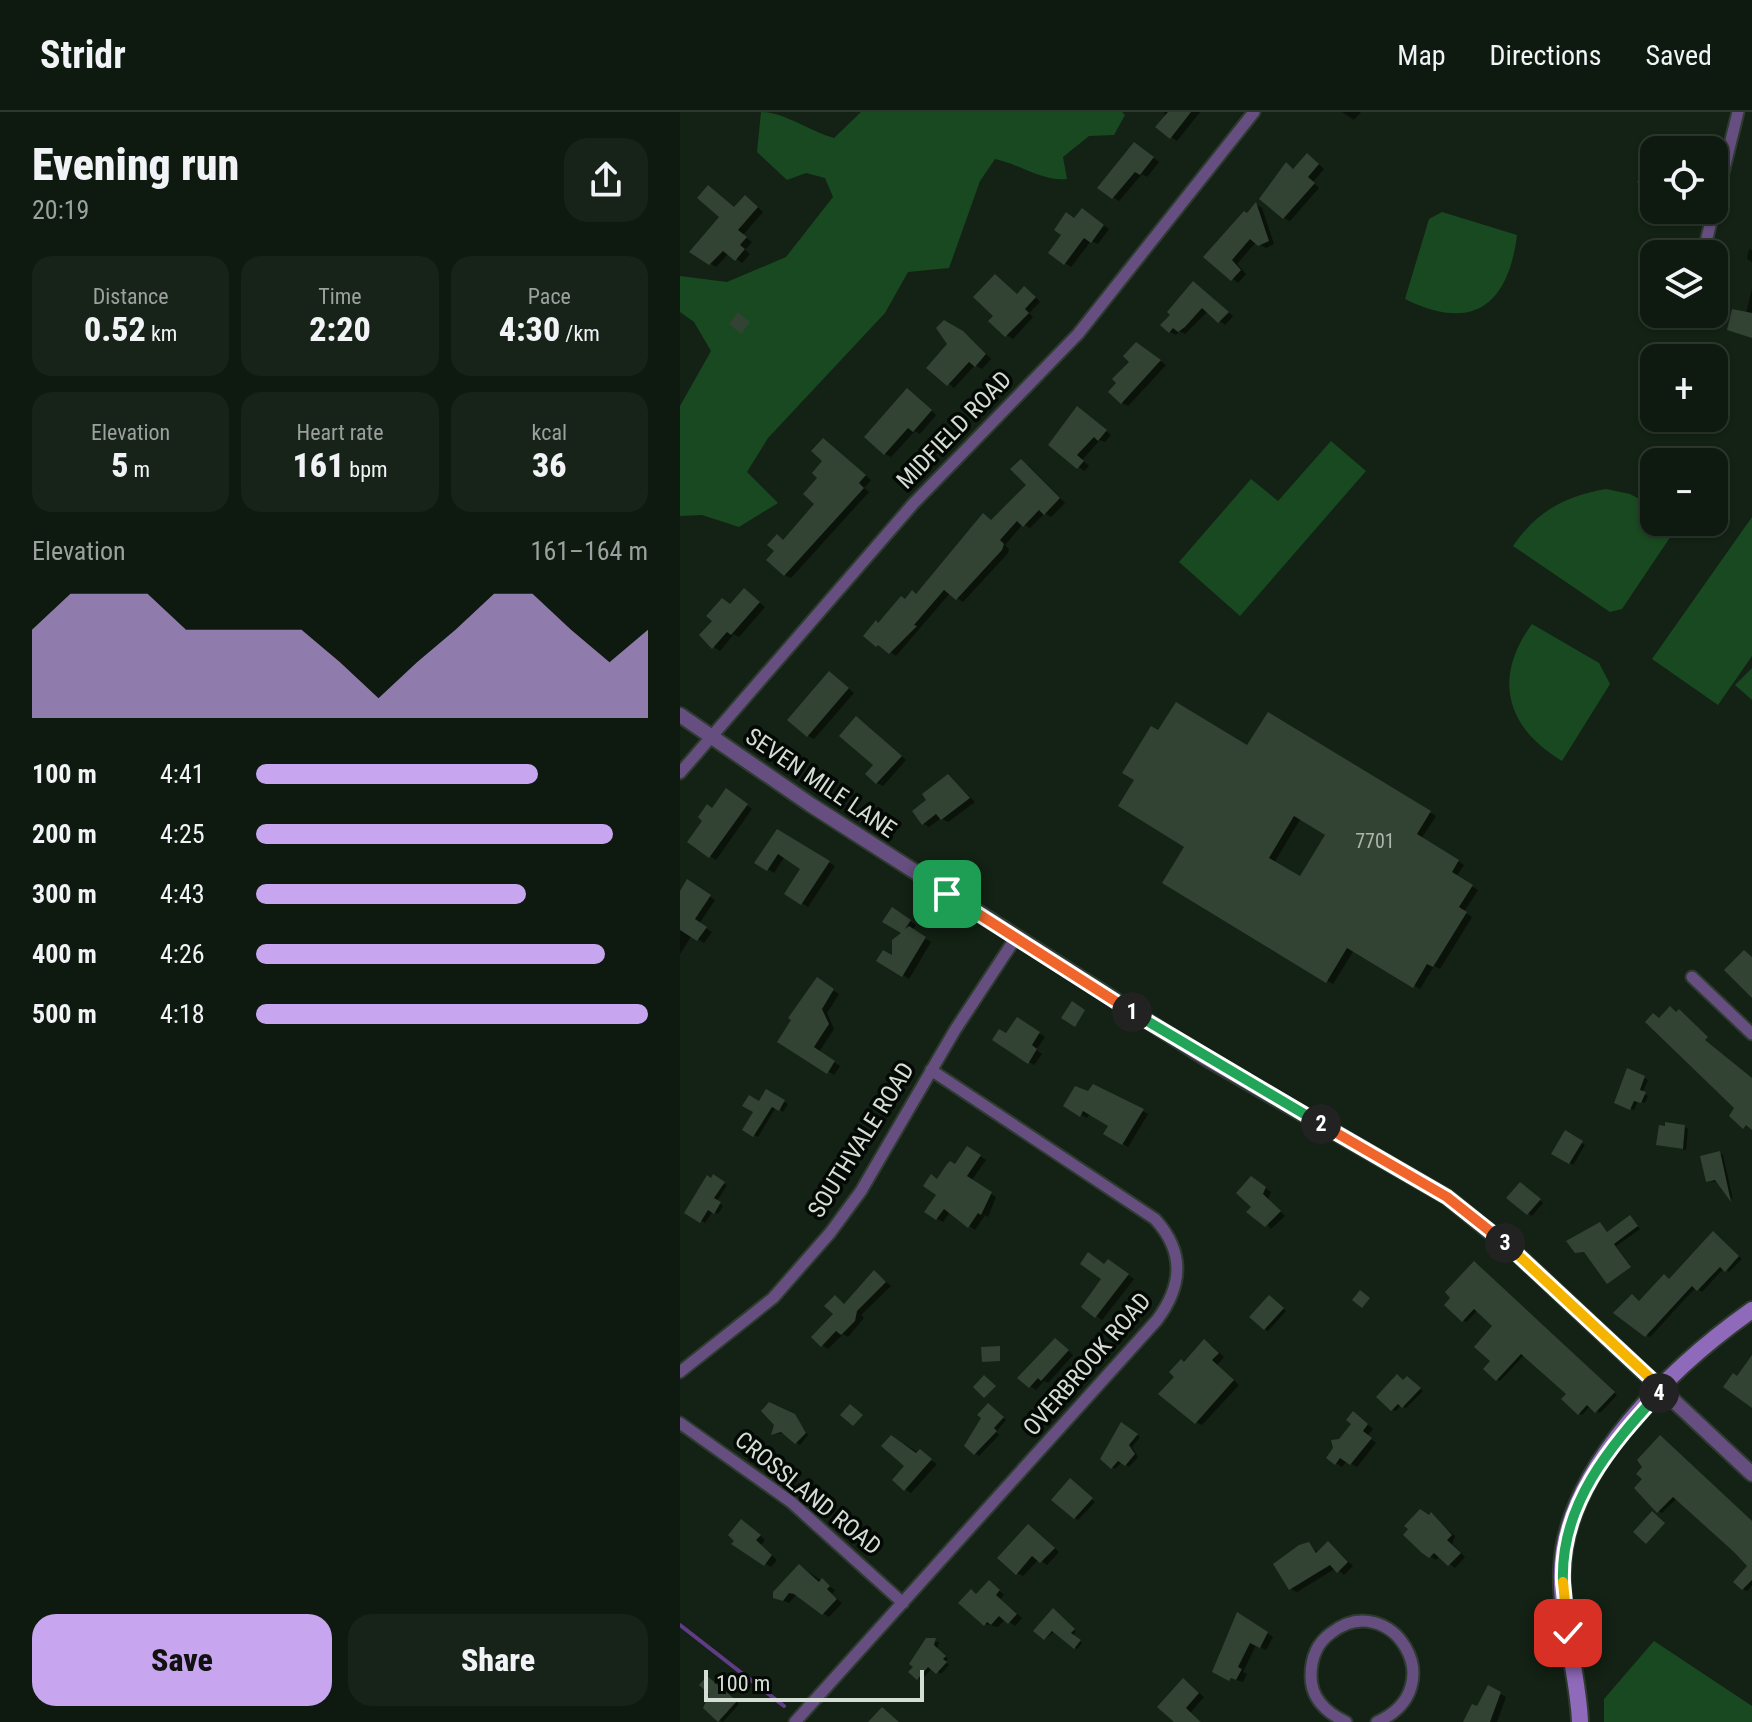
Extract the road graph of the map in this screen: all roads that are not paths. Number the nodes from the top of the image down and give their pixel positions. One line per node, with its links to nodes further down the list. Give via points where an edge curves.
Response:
1 (1254, 112): 5 (street, MIDFIELD ROAD, via 1078,334 971,440)
2 (1738, 112): 3 (street)
3 (1706, 240)
4 (680, 715): 5 (street, SEVEN MILE LANE)
5 (710, 735): 6 (street, MIDFIELD ROAD); 7 (street, SEVEN MILE LANE)
6 (680, 773)
7 (1015, 939): 10 (street, SOUTHVALE ROAD); 13 (street, SEVEN MILE LANE, via 1207,1059 1447,1197 1516,1253)
8 (1692, 977): 9 (street)
9 (1752, 1034)
10 (931, 1070): 12 (street, SOUTHVALE ROAD, via 867,1181 822,1243 773,1298); 16 (street, OVERBROOK ROAD, via 1155,1219 1173,1244 1178,1275 1176,1290 1157,1320)
11 (1752, 1310): 13 (main road, via 1712,1339)
12 (680, 1372)
13 (1662, 1389): 15 (street, SEVEN MILE LANE); 21 (main road, via 1590,1478 1567,1539 1563,1599)
14 (680, 1423): 16 (street, CROSSLAND ROAD, via 791,1502)
15 (1752, 1474)
16 (903, 1603): 18 (street, OVERBROOK ROAD)
17 (1329, 1719): 19 (street); 20 (street, via 1311,1682 1316,1650 1336,1629 1367,1622 1394,1633 1405,1644 1414,1675 1404,1703)
18 (795, 1722)
19 (1346, 1722)
20 (1377, 1722)
21 (1580, 1722)

